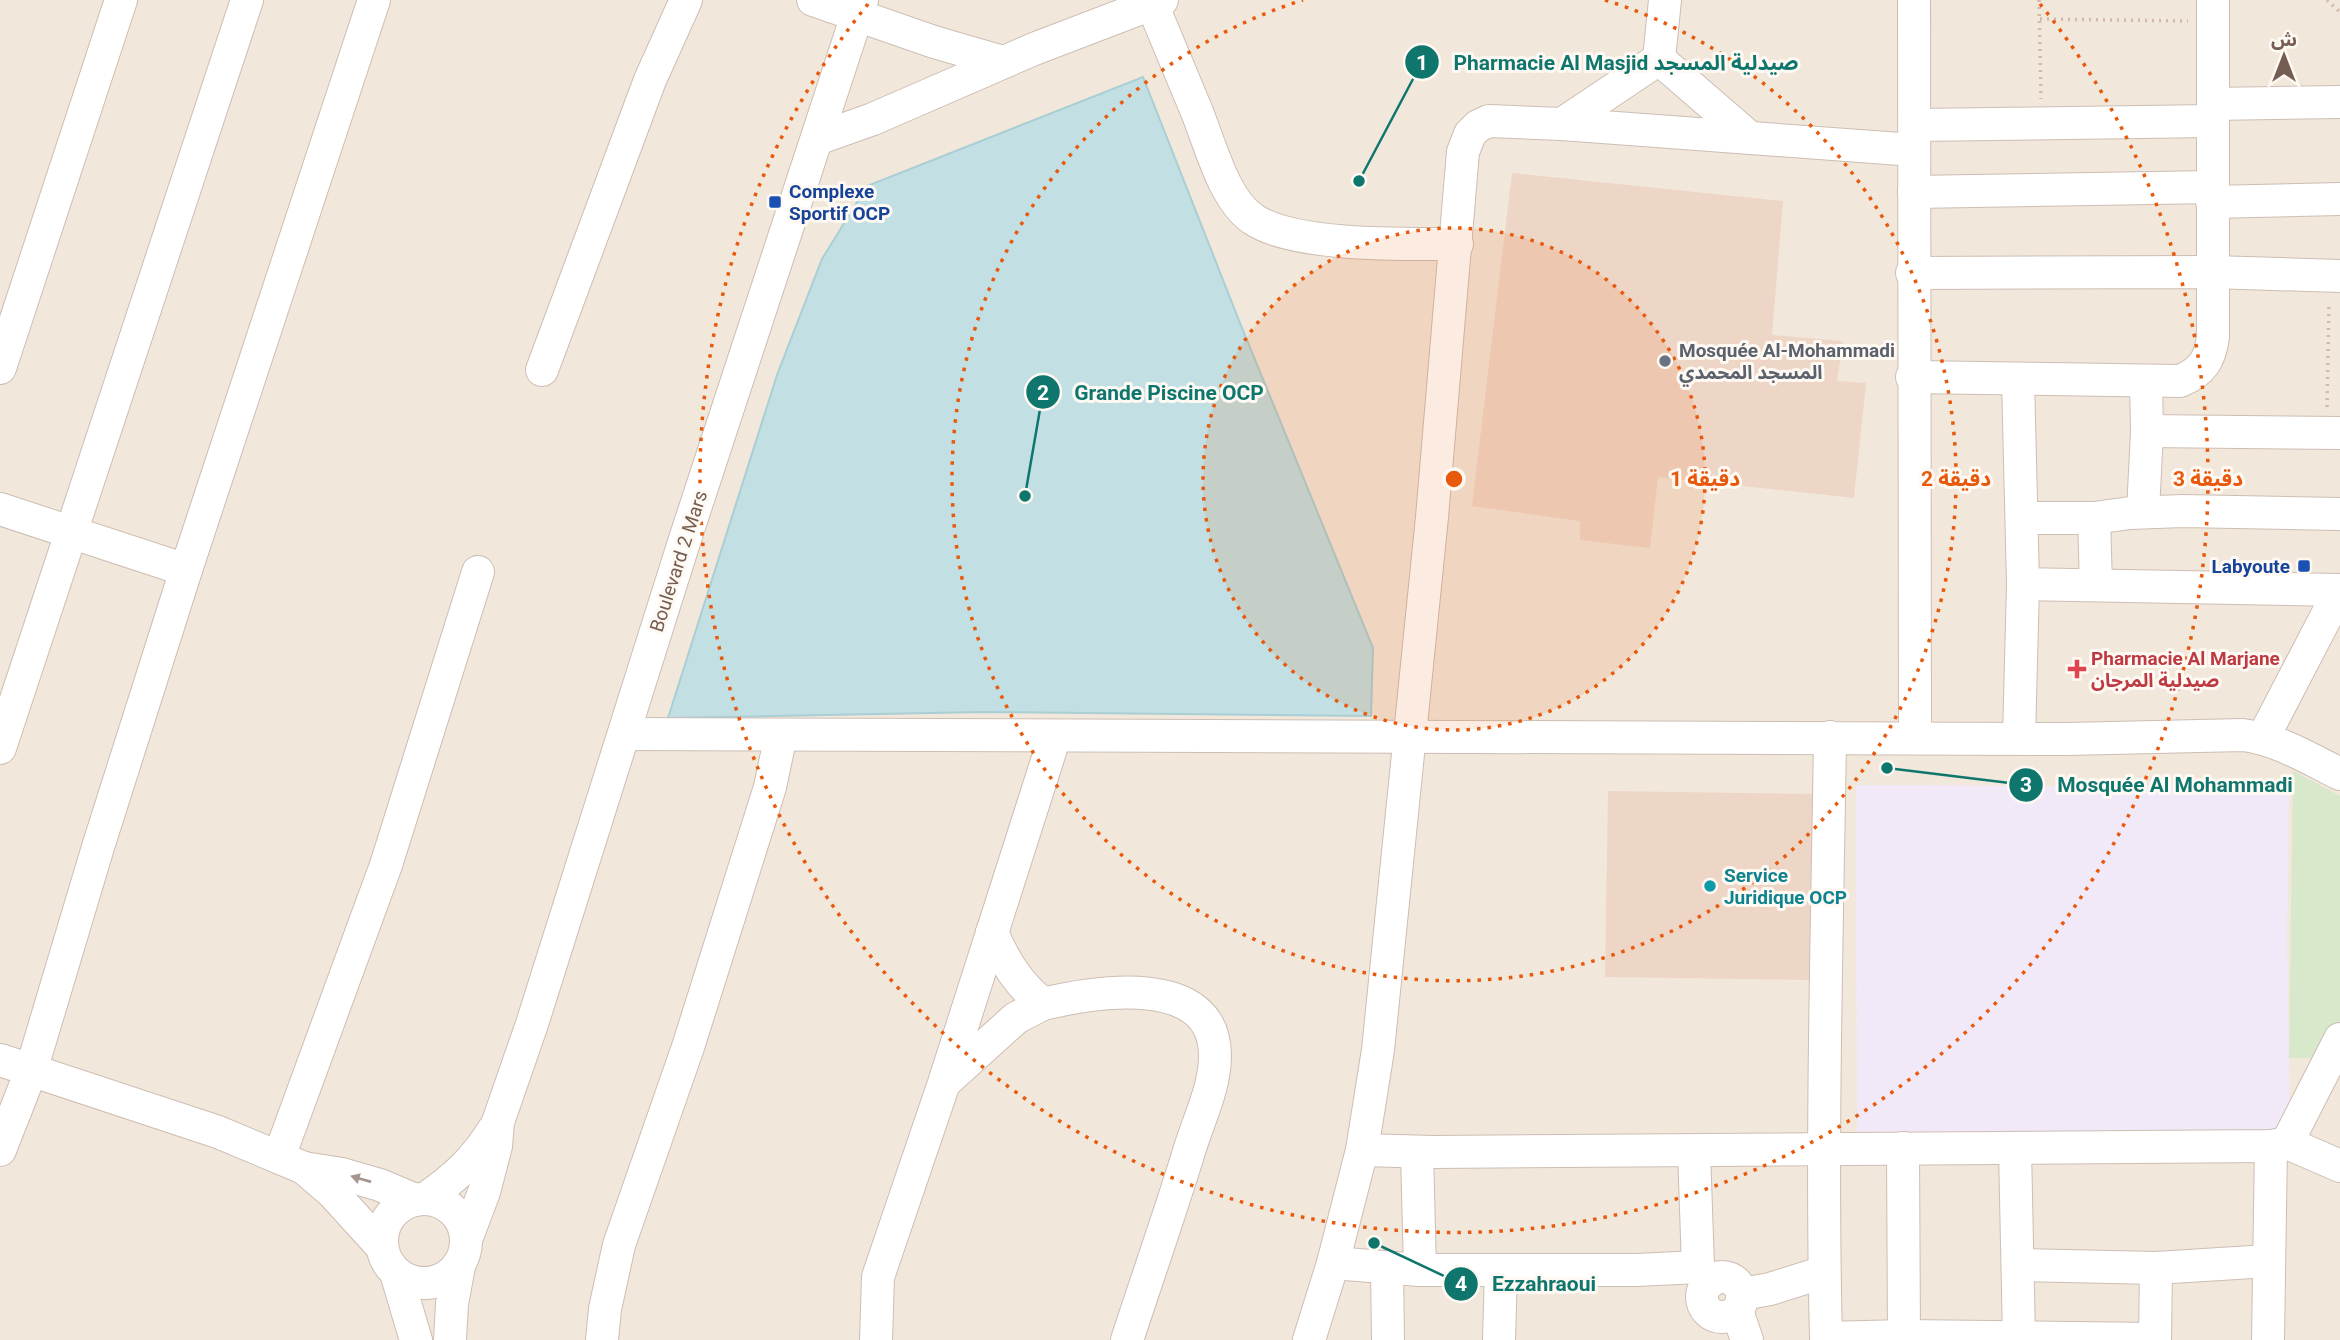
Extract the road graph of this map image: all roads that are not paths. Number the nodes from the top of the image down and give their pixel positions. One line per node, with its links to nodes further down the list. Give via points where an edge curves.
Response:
1 (121, 0): 26 (street)
2 (247, 0): 38 (street)
3 (374, 0): 39 (street)
4 (686, 0): 27 (street, via 650,80)
5 (813, 0): 9 (street)
6 (1665, 0): 11 (street)
7 (1914, 0): 17 (street)
8 (1157, 2): 12 (street); 22 (street, via 1224,179 1252,219 1300,236)
9 (860, 7): 12 (street, via 934,42); 18 (street, Boulevard 2 Mars)
10 (2213, 11): 14 (street)
11 (1659, 59): 15 (street); 16 (street)
12 (1003, 62): 18 (street, via 917,102)
13 (2340, 102): 14 (street)
14 (2214, 113): 17 (street); 20 (street)
15 (1562, 124): 16 (street); 22 (street, via 1489,121 1470,134 1463,152)
16 (1748, 136): 17 (street)
17 (1915, 138): 19 (street)
18 (817, 139): 44 (street, Boulevard 2 Mars)
19 (1914, 192): 20 (street); 24 (street)
20 (2213, 194): 21 (street); 23 (street)
21 (2340, 199)
22 (1457, 244): 49 (street)
23 (2212, 272): 24 (street); 25 (street); 30 (street, via 2213,337 2207,361 2193,376 2180,381)
24 (1913, 273): 28 (street)
25 (2335, 276)
26 (0, 368)
27 (542, 370)
28 (1913, 377): 29 (street); 48 (street)
29 (2018, 379): 30 (street); 36 (street)
30 (2146, 381): 31 (street)
31 (2147, 431): 32 (street); 34 (street)
32 (2333, 433)
33 (0, 509): 38 (street)
34 (2143, 512): 35 (street); 37 (street)
35 (2340, 514)
36 (2022, 519): 37 (street); 41 (street)
37 (2094, 519): 42 (street)
38 (71, 532): 39 (street); 52 (street)
39 (186, 570): 58 (street)
40 (478, 572): 69 (street)
41 (2023, 584): 42 (street); 50 (street)
42 (2096, 585): 43 (street)
43 (2340, 590): 51 (street)
44 (624, 734): 45 (street); 60 (street, Boulevard 2 Mars)
45 (781, 735): 46 (street); 89 (street, via 770,787 692,1034 619,1245)
46 (1055, 736): 49 (street); 54 (street)
47 (1830, 737): 48 (street); 49 (street); 66 (street)
48 (1914, 737): 50 (street)
49 (1409, 738): 65 (street, via 1378,1050)
50 (2019, 738): 51 (street)
51 (2263, 738): 53 (street)
52 (0, 748)
53 (2340, 774)
54 (992, 932): 55 (street, via 1018,981); 59 (street)
55 (1043, 1004): 59 (street, via 1008,1025); 91 (street, via 1110,993 1165,995 1194,1011 1213,1041 1210,1084)
56 (2340, 1039): 61 (street)
57 (0, 1060): 58 (street)
58 (31, 1070): 64 (street); 69 (street, via 218,1132)
59 (944, 1083): 90 (street, via 878,1277)
60 (498, 1122): 71 (street, via 480,1153 454,1179); 72 (street, via 488,1181)
61 (2279, 1145): 63 (street); 70 (street); 74 (street)
62 (1903, 1148): 63 (street); 66 (street); 84 (street)
63 (2015, 1149): 76 (street)
64 (0, 1150)
65 (1362, 1150): 68 (street); 75 (street)
66 (1825, 1150): 67 (street); 81 (street)
67 (1693, 1151): 68 (street); 82 (street)
68 (1417, 1152): 79 (street)
69 (291, 1162): 71 (street, one-way to 69); 73 (street, via 332,1192)
70 (2340, 1166)
71 (420, 1200): 72 (street, via 435,1200 460,1218); 73 (street, via 405,1203 390,1217 382,1236)
72 (463, 1251): 73 (street, via 444,1279 434,1283 414,1282); 88 (street)
73 (389, 1260): 87 (street)
74 (2268, 1261): 78 (street); 96 (street)
75 (1333, 1264): 77 (street); 92 (street)
76 (2018, 1265): 78 (street); 85 (street)
77 (1387, 1267): 79 (street); 93 (street)
78 (2156, 1268): 95 (street)
79 (1420, 1270): 80 (street)
80 (1501, 1270): 82 (street); 94 (street)
81 (1824, 1272): 83 (street, via 1770,1289); 86 (street)
82 (1704, 1274): 83 (street, via 1706,1309 1724,1317)
83 (1742, 1315)
84 (1904, 1338): 85 (street); 86 (street)
85 (2019, 1338): 95 (street)
86 (1826, 1339)
87 (416, 1340)
88 (450, 1340)
89 (602, 1340)
90 (876, 1340)
91 (1127, 1340)
92 (1309, 1340)
93 (1388, 1340)
94 (1499, 1340)
95 (2155, 1340)
96 (2268, 1340)

